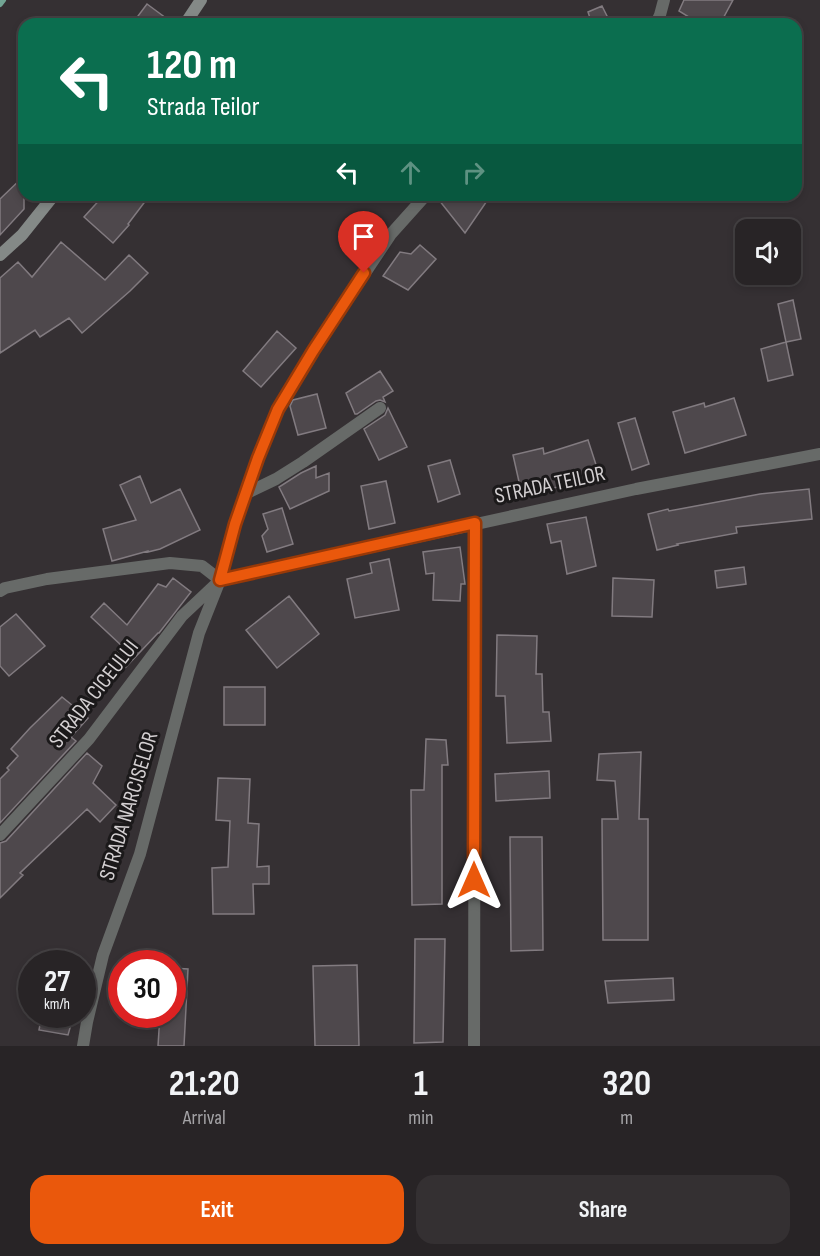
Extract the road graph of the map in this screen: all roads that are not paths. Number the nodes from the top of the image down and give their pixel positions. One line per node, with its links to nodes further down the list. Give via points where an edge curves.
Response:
1 (201, 0): 4 (main road)
2 (657, 0): 5 (street)
3 (664, 0): 6 (street)
4 (189, 18)
5 (658, 18)
6 (659, 18)
7 (49, 201): 9 (main road, via 22,236)
8 (421, 201): 12 (street, STRADA NARCISELOR, via 392,234 278,409)
9 (0, 255)
10 (380, 408): 12 (street, via 303,462)
11 (820, 454): 13 (street, STRADA TEILOR)
12 (245, 494): 14 (street, STRADA NARCISELOR)
13 (475, 523): 14 (street, STRADA TEILOR); 18 (street)
14 (220, 580): 15 (street, via 202,566 170,563 47,579); 16 (street, STRADA CICEULUI, via 182,616 88,739); 17 (street, STRADA NARCISELOR, via 199,633 140,854 103,956)
15 (0, 591)
16 (0, 835)
17 (83, 1046)
18 (474, 1046)

